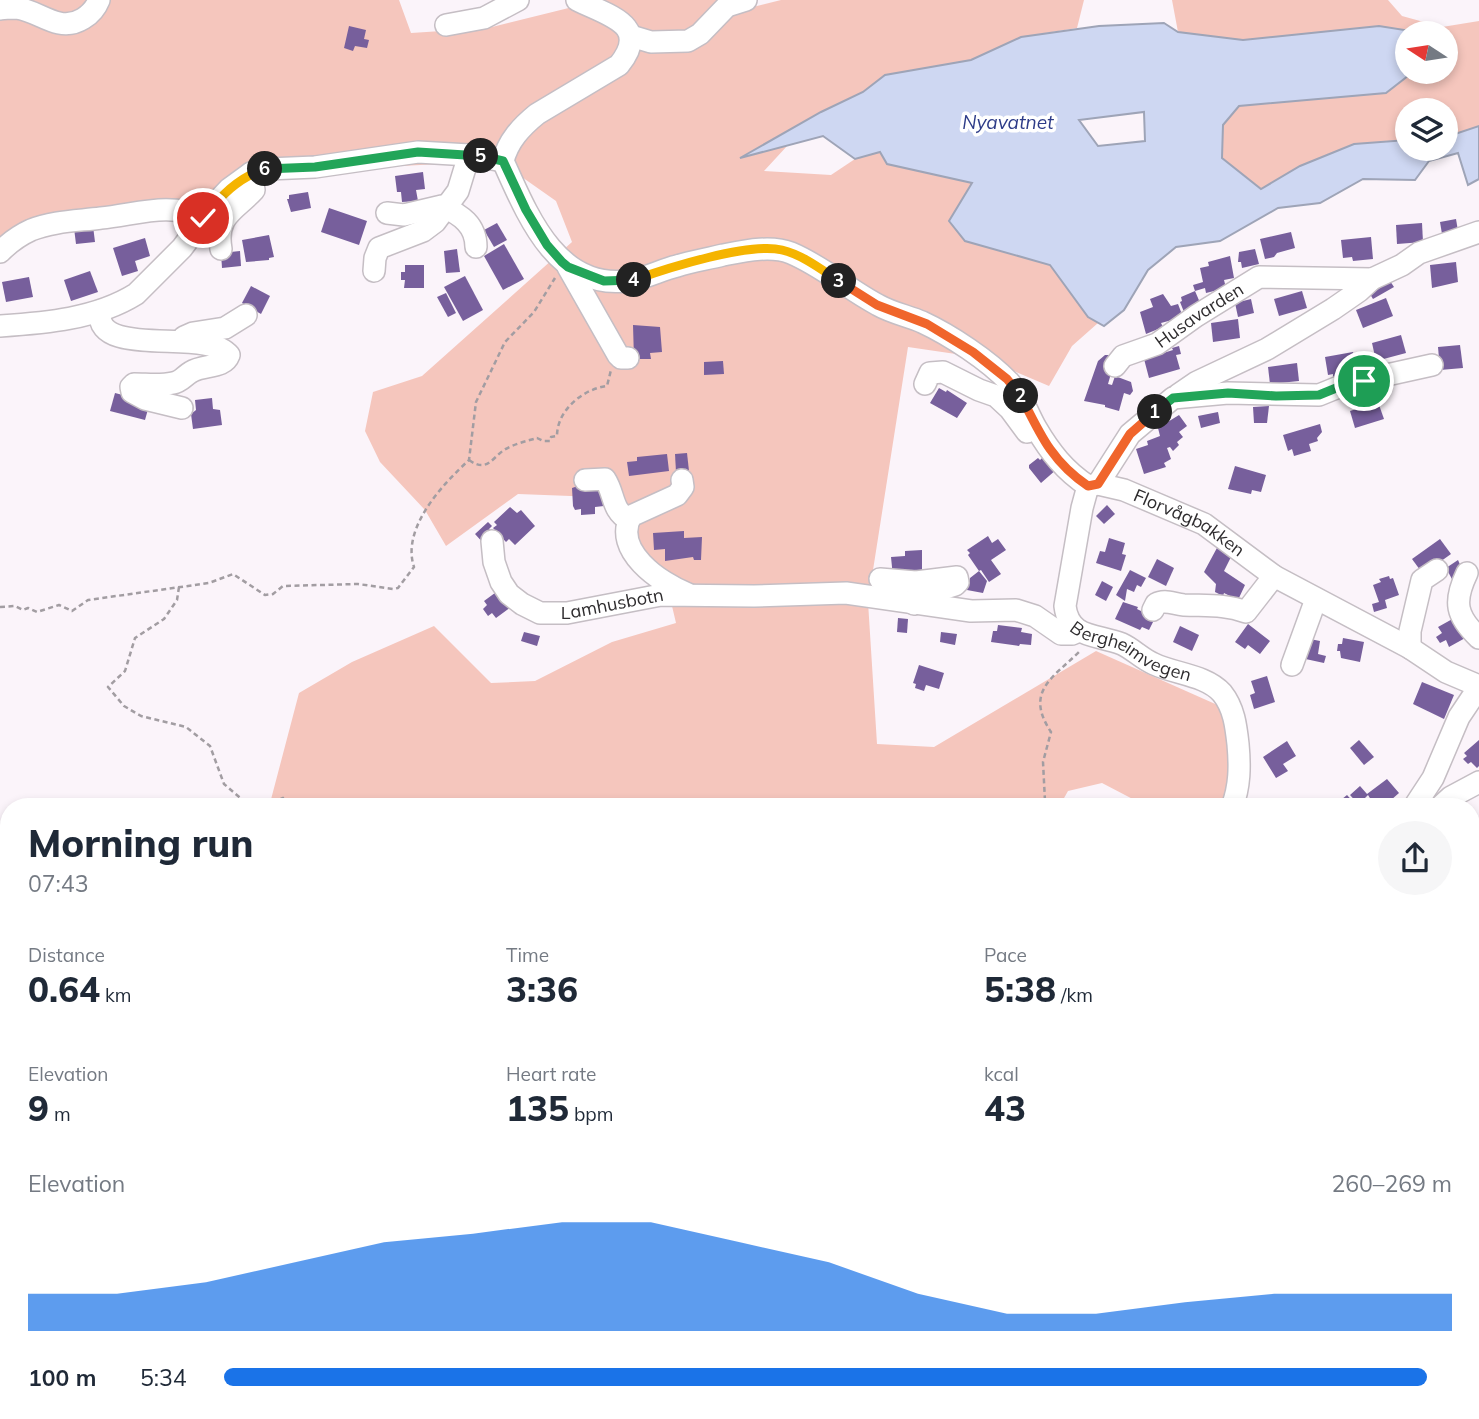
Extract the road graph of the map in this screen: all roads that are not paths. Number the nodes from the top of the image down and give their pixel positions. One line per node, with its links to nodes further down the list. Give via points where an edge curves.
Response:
1 (99, 0): 5 (street, via 96,9 80,21 60,24 17,8)
2 (518, 0): 6 (street, via 484,18)
3 (577, 0): 7 (street, via 615,18)
4 (746, 0): 7 (street, via 727,6 688,41 651,42)
5 (0, 9)
6 (446, 25)
7 (631, 36): 9 (street, via 619,65 537,114 508,145)
8 (469, 155): 9 (street); 10 (street, via 418,152); 11 (street, via 461,186)
9 (503, 161): 18 (street, via 547,245)
10 (251, 173): 13 (street); 16 (street, via 254,190 227,215)
11 (446, 208): 12 (street); 15 (street, via 469,222); 19 (street, via 424,231 379,248)
12 (387, 213)
13 (203, 218): 17 (street, via 187,211 158,209 72,220 33,230); 21 (street, via 182,248 136,295)
14 (1479, 232): 20 (street, Husavarden, via 1419,253)
15 (476, 247)
16 (221, 249)
17 (0, 252)
18 (565, 264): 25 (street); 31 (street, via 604,281 629,281 739,252 770,249 792,253 877,305 927,324 973,352 1015,388)
19 (374, 271)
20 (1371, 279): 26 (street, Husavarden, via 1259,277 1157,344 1123,356); 29 (street, Husavarden, via 1333,309 1267,349)
21 (100, 311): 23 (street); 24 (street, via 103,327 111,334)
22 (246, 316): 24 (street, via 225,328 189,335)
23 (0, 326)
24 (181, 342): 30 (street, via 221,348 229,358 190,372 178,382 134,384 130,389 145,399)
25 (621, 352)
26 (1115, 366)
27 (1432, 366): 29 (street, via 1346,384 1319,395 1228,393)
28 (925, 384): 31 (street, via 930,373 943,372 996,396 1034,441)
29 (1173, 398): 34 (street, Husavarden, via 1130,434)
30 (182, 408)
31 (1048, 446): 34 (street, via 1061,465)
32 (585, 480): 35 (street, via 606,479 611,499 620,515)
33 (682, 480): 35 (street, via 677,495 635,512)
34 (1093, 485): 39 (street, Florvågbakken, via 1134,493 1204,524); 45 (street, Bergheimvegen, via 1082,508 1065,606 1069,621)
35 (629, 520): 41 (street, Lamhusbotn, via 626,537 647,569)
36 (492, 541): 41 (street, Lamhusbotn, via 500,582 515,599 541,613 568,613 661,595)
37 (1437, 570): 47 (street, via 1422,580)
38 (1467, 573): 46 (street, via 1459,611 1465,625)
39 (1273, 576): 42 (street, Florvågbakken); 44 (street, via 1247,612 1223,605 1163,601)
40 (880, 579): 43 (street, via 916,582 957,577 955,585 920,596)
41 (693, 596): 43 (street, Lamhusbotn, via 846,593)
42 (1316, 599): 47 (street, Florvågbakken); 48 (street)
43 (914, 604): 45 (street, Lamhusbotn, via 971,611 1016,610 1061,634)
44 (1153, 610)
45 (1087, 634): 51 (street, Bergheimvegen, via 1124,645 1154,665 1201,680 1222,694 1230,706 1238,744)
46 (1479, 638)
47 (1410, 648): 49 (street, Florvågbakken)
48 (1292, 665)
49 (1479, 688): 52 (street, Florvågbakken, via 1459,717)
50 (1479, 782): 53 (street)
51 (1235, 798)
52 (1420, 798)
53 (1450, 798)

